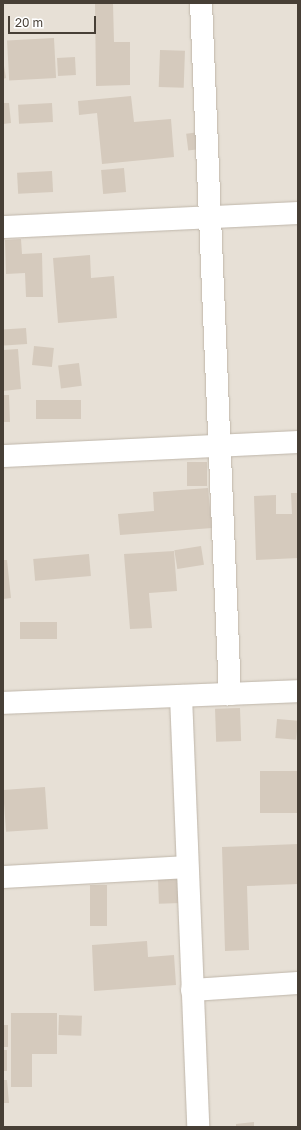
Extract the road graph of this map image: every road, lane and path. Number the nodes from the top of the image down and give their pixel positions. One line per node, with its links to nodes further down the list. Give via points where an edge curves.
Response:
1 (201, 3): 3 (street)
2 (298, 213): 3 (street)
3 (210, 217): 4 (street); 6 (street)
4 (3, 227)
5 (298, 442): 6 (street)
6 (219, 445): 7 (street); 9 (street)
7 (3, 456)
8 (298, 691): 9 (street)
9 (230, 694): 10 (street)
10 (181, 696): 11 (street); 12 (street)
11 (3, 703)
12 (187, 867): 13 (street); 15 (street)
13 (3, 877)
14 (298, 983): 15 (street)
15 (192, 990): 16 (street)
16 (198, 1127)

